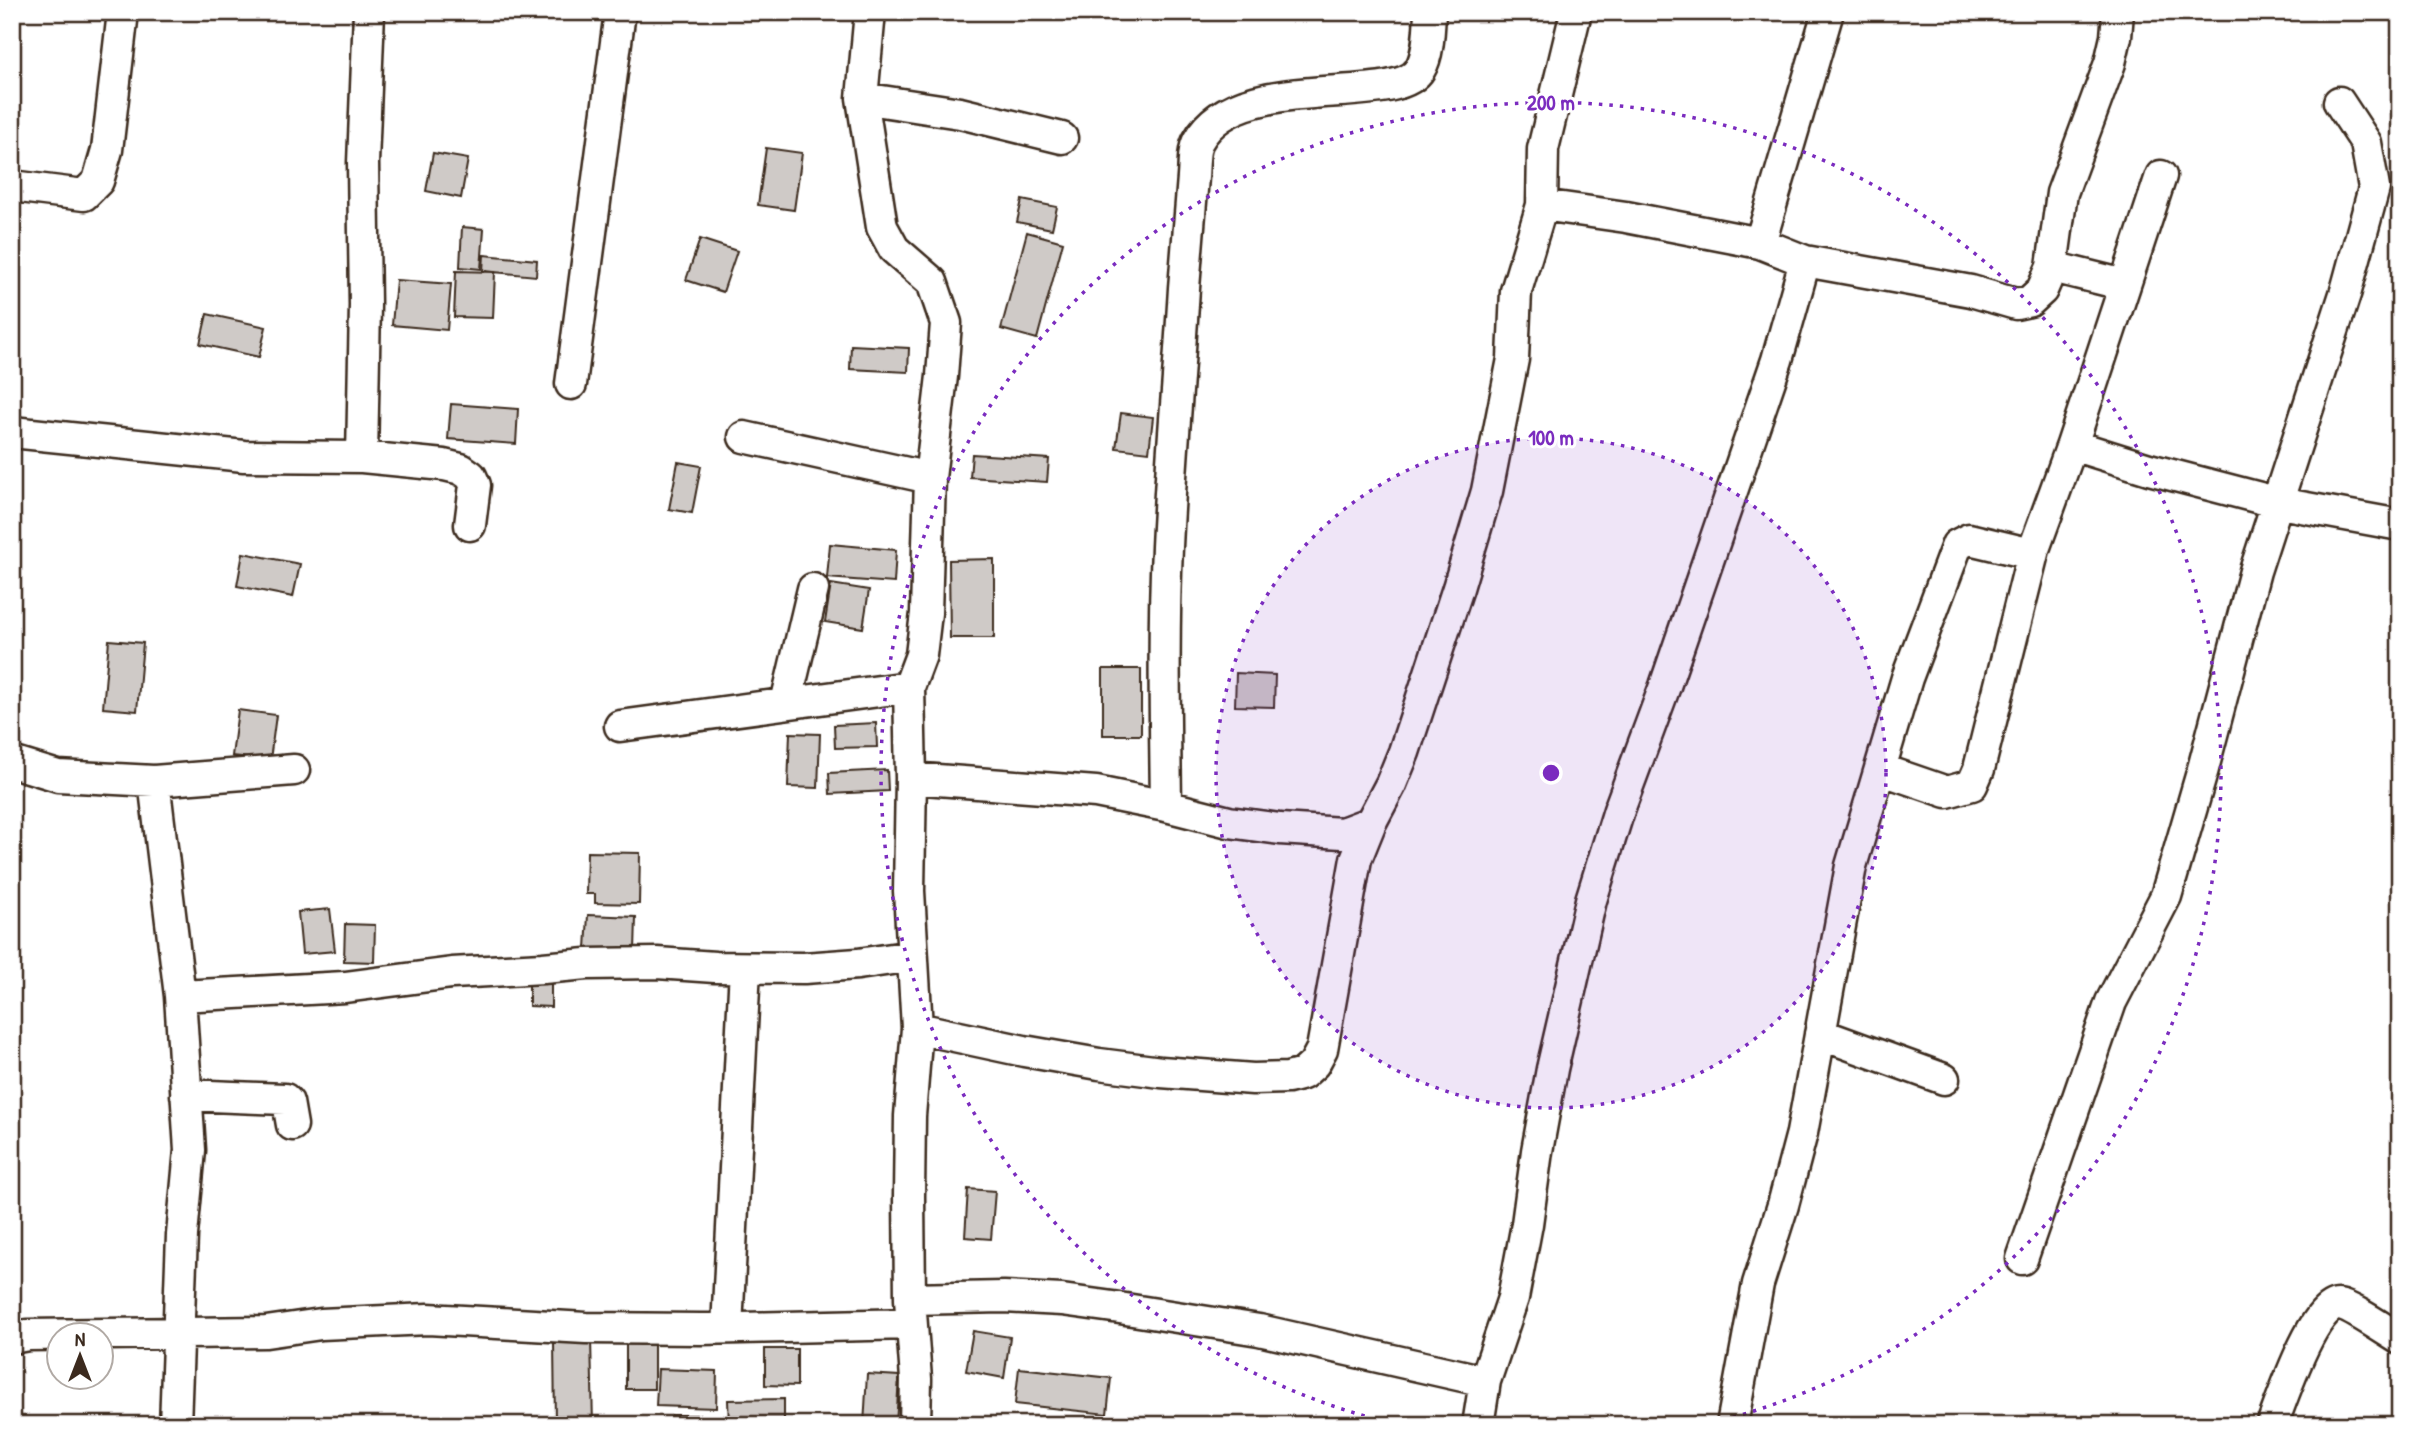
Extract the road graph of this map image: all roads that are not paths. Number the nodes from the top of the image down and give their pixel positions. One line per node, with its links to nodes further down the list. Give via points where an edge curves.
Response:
1 (123, 12): 13 (street, via 107,150 98,181 85,195)
2 (369, 12): 23 (street, via 363,163)
3 (620, 12): 19 (street)
4 (870, 12): 9 (street)
5 (1430, 12): 38 (street, via 1420,70 1405,83 1270,97 1231,111 1197,142 1167,548)
6 (1576, 12): 14 (street, via 1544,149)
7 (1828, 12): 15 (street)
8 (2118, 12): 17 (street, via 2110,62 2062,193)
9 (862, 98): 11 (street, via 960,113); 24 (street, via 882,227 894,249 932,282 946,323)
10 (2339, 102): 25 (street, via 2366,143 2374,188)
11 (1062, 138)
12 (2161, 176): 18 (street)
13 (12, 186)
14 (1542, 205): 15 (street); 39 (street, via 1516,291 1513,359 1487,491 1404,752)
15 (1760, 243): 16 (street)
16 (1805, 261): 17 (street, via 1971,291 2016,304 2031,301 2042,290); 54 (street, via 1773,373 1591,900 1552,1069 1513,1298)
17 (2052, 267): 18 (street)
18 (2125, 285): 22 (street)
19 (571, 384)
20 (12, 432): 23 (street, via 244,456)
21 (744, 437): 24 (street)
22 (2072, 445): 25 (street); 28 (street)
23 (362, 457): 26 (street, via 461,469 475,485)
24 (930, 478): 30 (street, via 926,613 921,654)
25 (2279, 503): 27 (street); 48 (street, via 2255,571 2165,896 2111,1002)
26 (470, 525)
27 (2400, 525)
28 (2034, 549): 34 (street, via 2028,554 1969,539 1957,545 1907,678); 34 (street, via 1972,785 1947,792)
29 (813, 589): 31 (street)
30 (909, 687): 31 (street); 36 (street)
31 (786, 703): 32 (street)
32 (620, 726)
33 (12, 762): 37 (street, via 58,776)
34 (1880, 769): 44 (street, via 1851,866)
35 (295, 770): 37 (street)
36 (911, 778): 38 (street, via 1096,792); 40 (street)
37 (154, 781): 42 (street)
38 (1166, 806): 39 (street, via 1280,829 1342,833)
39 (1371, 822): 43 (street, via 1356,859 1322,1049 1303,1074 1253,1079 1161,1072 1024,1051)
40 (912, 956): 41 (street, via 831,966); 43 (street)
41 (745, 968): 42 (street, via 587,964 452,973 345,987); 50 (street)
42 (180, 996): 46 (street)
43 (917, 1028): 49 (street, via 910,1116)
44 (1820, 1034): 45 (street); 58 (street, via 1802,1133 1758,1284)
45 (1944, 1079)
46 (186, 1095): 47 (street, via 285,1099); 51 (street, via 190,1150)
47 (292, 1125)
48 (2022, 1259)
49 (911, 1312): 50 (street); 54 (street, via 1004,1297 1062,1300 1259,1330); 56 (street)
50 (727, 1328): 51 (street, via 586,1328 428,1319)
51 (180, 1334): 52 (street); 55 (street)
52 (12, 1338)
53 (2400, 1339): 59 (street, via 2343,1305 2329,1307 2321,1313 2298,1358)
54 (1485, 1381): 57 (street)
55 (175, 1425)
56 (915, 1425)
57 (1478, 1425)
58 (1732, 1425)
59 (2272, 1425)

